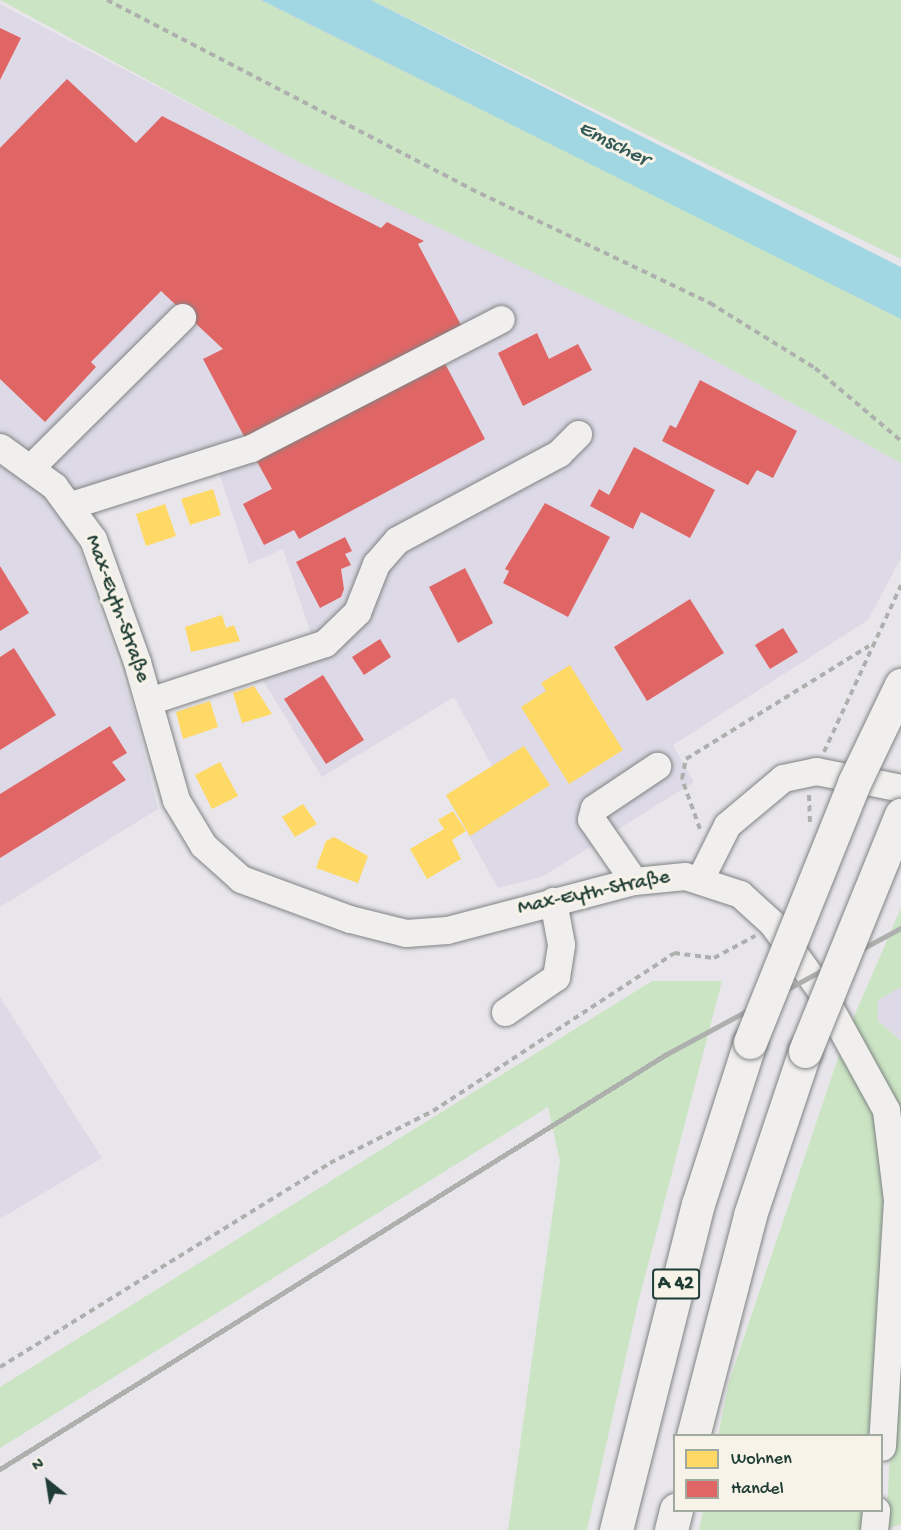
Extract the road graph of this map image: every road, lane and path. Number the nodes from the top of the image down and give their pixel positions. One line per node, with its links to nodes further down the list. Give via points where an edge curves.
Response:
1 (107, 0): 5 (path, via 471,189 710,303 815,368)
2 (182, 317): 7 (street)
3 (501, 319): 8 (street, via 251,448)
4 (578, 434): 12 (street, Max-Eyth-Straße, via 559,453 397,540 376,564 357,612 325,643)
5 (901, 441)
6 (0, 447): 7 (street, Max-Eyth-Straße)
7 (31, 467): 8 (street, Max-Eyth-Straße)
8 (70, 505): 12 (street, Max-Eyth-Straße, via 93,539)
9 (901, 585): 10 (path)
10 (871, 645): 13 (path); 17 (path, via 686,759 682,779)
11 (901, 685): 27 (highway, A 42, bridge, via 836,825 750,1042 686,1248)
12 (149, 701): 19 (street, Max-Eyth-Straße, via 176,800 191,829 228,869 277,895 393,932 448,939)
13 (837, 721)
14 (657, 766): 18 (street, via 594,807 591,819)
15 (901, 788): 17 (street, via 816,771 783,778 727,825)
16 (901, 815): 23 (highway, A 42, bridge, via 805,1051 750,1215)
17 (705, 868): 18 (street, Max-Eyth-Straße); 20 (street, Max-Eyth-Straße)
18 (634, 881): 19 (street, Max-Eyth-Straße)
19 (553, 901): 21 (street, via 561,944 556,976)
20 (772, 923): 22 (path, via 714,958 674,953 433,1111 330,1163); 24 (street, Max-Eyth-Straße, via 819,988 886,1110 897,1200)
21 (505, 1012)
22 (0, 1367)
23 (694, 1434)
24 (883, 1434)
25 (676, 1512): 28 (highway)
26 (876, 1512): 29 (street)
27 (616, 1530)
28 (671, 1530)
29 (874, 1530)

